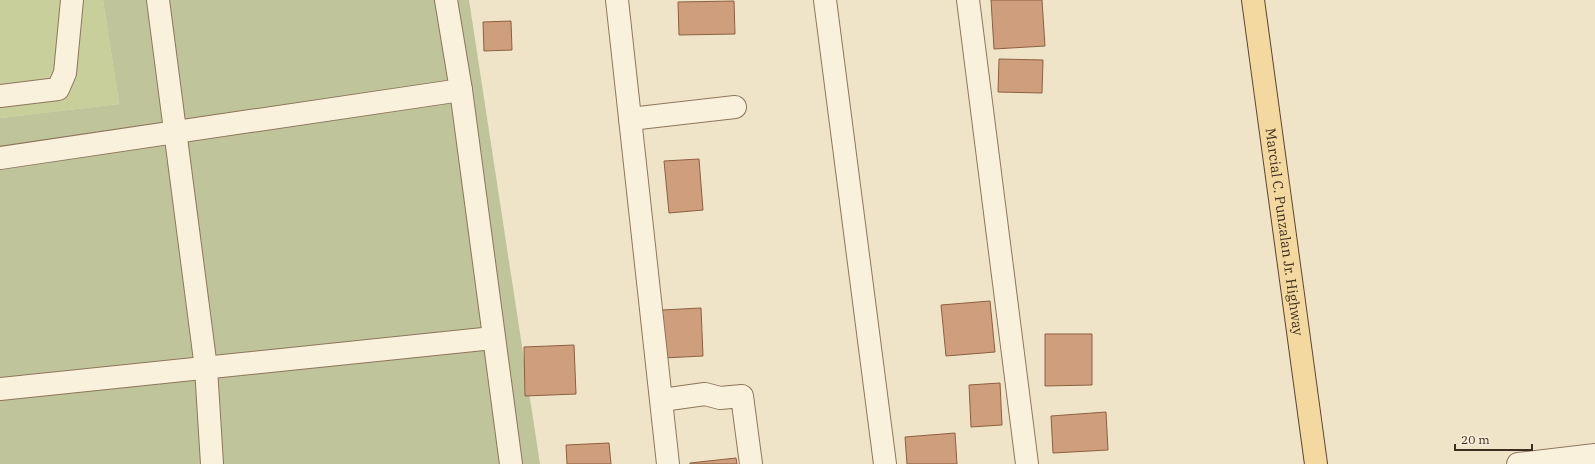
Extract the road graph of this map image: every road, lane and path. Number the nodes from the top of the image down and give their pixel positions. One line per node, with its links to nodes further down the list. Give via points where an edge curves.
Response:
1 (72, 0): 9 (street, via 65,73 58,89)
2 (158, 0): 12 (street)
3 (446, 0): 8 (street)
4 (617, 0): 11 (street)
5 (825, 0): 23 (street)
6 (968, 0): 24 (street)
7 (1253, 0): 25 (main road, Marcial C. Punzalan Jr. Highway)
8 (461, 90): 12 (street); 14 (street)
9 (0, 96)
10 (735, 108): 11 (street)
11 (630, 119): 17 (street)
12 (175, 131): 13 (street); 15 (street)
13 (0, 158)
14 (493, 338): 15 (street); 20 (street)
15 (206, 368): 16 (street); 19 (street)
16 (0, 389)
17 (662, 400): 21 (street); 22 (street, via 705,394 720,398 742,396)
18 (1595, 455): 26 (street)
19 (212, 464)
20 (511, 464)
21 (668, 464)
22 (751, 464)
23 (885, 464)
24 (1027, 464)
25 (1316, 464)
26 (1518, 464)

